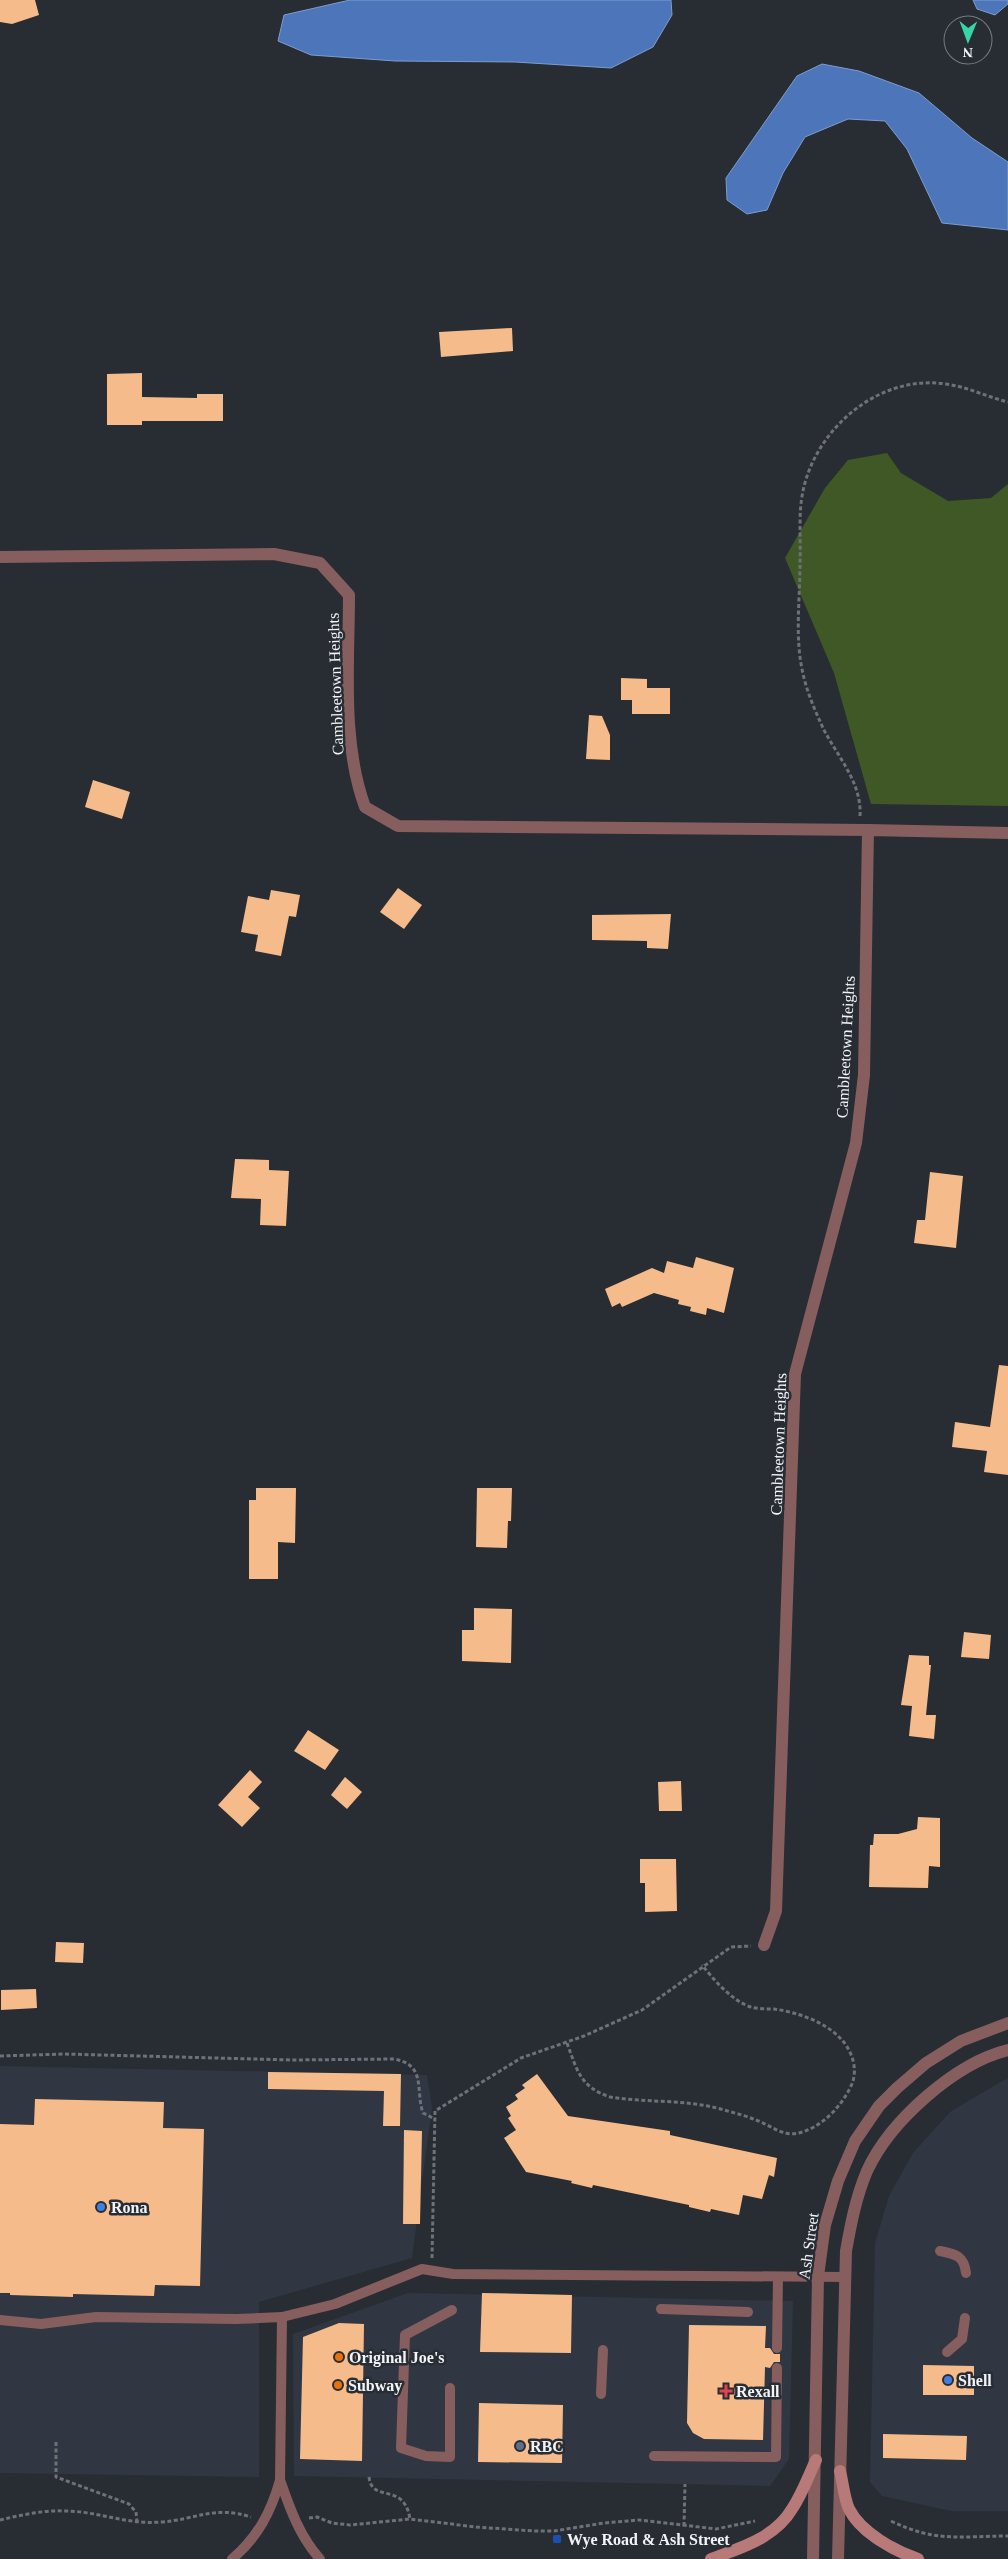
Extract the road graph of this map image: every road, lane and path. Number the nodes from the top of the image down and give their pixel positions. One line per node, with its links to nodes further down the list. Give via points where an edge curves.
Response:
1 (1008, 402): 3 (path, via 946,383 901,387 877,395 856,408 822,442 808,473 801,501 799,643 802,669 814,709 859,796)
2 (0, 557): 3 (street, Cambleetown Heights, via 274,554 320,563 349,595 350,727 358,787 365,807 398,826)
3 (863, 830): 4 (street, Cambleetown Heights); 5 (street, Cambleetown Heights, via 864,1076 856,1143 795,1374 776,1911)
4 (1008, 833)
5 (764, 1945): 6 (path, via 731,1947)
6 (702, 1965): 8 (path, via 642,2010); 8 (path, via 740,2001 816,2022 847,2046 853,2063 853,2082 824,2121 797,2133 783,2132 758,2120 721,2109 596,2093 587,2086)
7 (1008, 2023): 15 (street, Ash Street, via 961,2041 926,2062 879,2106 856,2141 838,2181 825,2225)
8 (567, 2042): 11 (path, via 502,2067 443,2104 435,2111)
9 (1008, 2050): 17 (street, via 994,2053 945,2079 883,2142 853,2208)
10 (0, 2056): 11 (path, via 64,2054 394,2060 406,2062 416,2072 423,2113)
11 (434, 2118): 13 (path)
12 (940, 2251): 14 (lane, via 957,2254 963,2260)
13 (433, 2253)
14 (966, 2274)
15 (818, 2276): 16 (lane); 17 (lane); 32 (street, Ash Street)
16 (778, 2277): 21 (lane, via 452,2274 422,2269 334,2304); 24 (lane)
17 (845, 2277): 33 (street)
18 (660, 2309): 20 (lane)
19 (452, 2310): 28 (lane, via 404,2335 402,2448 426,2456 450,2457)
20 (748, 2312)
21 (282, 2317): 23 (lane, via 96,2317 41,2324); 35 (lane)
22 (965, 2318): 26 (lane, via 962,2339)
23 (0, 2320)
24 (777, 2348)
25 (603, 2350): 29 (lane)
26 (947, 2352)
27 (777, 2368): 31 (lane, via 776,2457)
28 (450, 2388)
29 (601, 2394)
30 (56, 2442): 41 (path, via 56,2477 129,2504 136,2512)
31 (654, 2456)
32 (816, 2460): 48 (main road, via 792,2510 777,2527 751,2543); 49 (street, Ash Street)
33 (840, 2471): 50 (street); 51 (main road, via 849,2509 859,2522 876,2537)
34 (369, 2477): 37 (path, via 377,2492 402,2498)
35 (280, 2480): 42 (lane, via 273,2506); 43 (lane)
36 (685, 2484): 44 (path)
37 (410, 2519): 43 (path, via 350,2525 317,2517 305,2519); 44 (path, via 534,2531 639,2520)
38 (760, 2519): 44 (path, via 716,2529)
39 (0, 2520): 41 (path, via 66,2510)
40 (891, 2520): 45 (path, via 906,2528 942,2537)
41 (137, 2522): 42 (path, via 234,2512)
42 (263, 2524): 46 (lane, via 248,2546)
43 (297, 2525): 47 (lane)
44 (684, 2526)
45 (1008, 2536)
46 (232, 2559)
47 (320, 2559)
48 (711, 2559)
49 (813, 2559)
50 (838, 2559)
51 (918, 2559)

